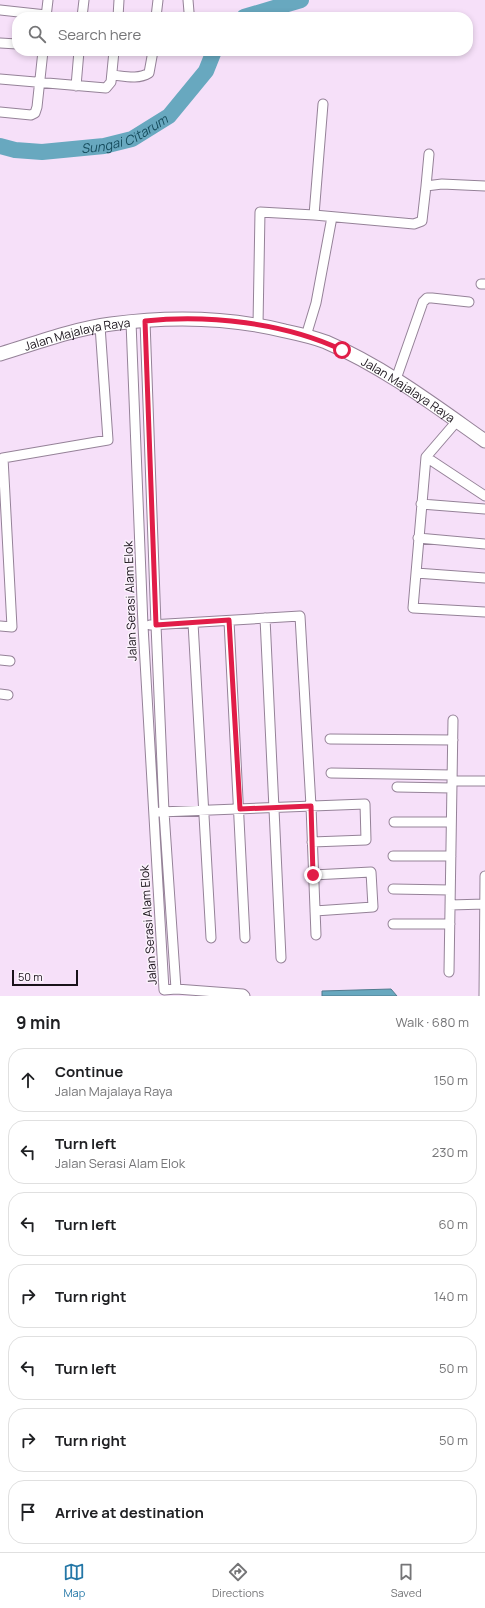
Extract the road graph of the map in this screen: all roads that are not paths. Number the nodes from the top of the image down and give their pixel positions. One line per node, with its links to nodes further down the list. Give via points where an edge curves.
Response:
1 (48, 0): 8 (street)
2 (84, 0): 9 (street)
3 (120, 0): 10 (street)
4 (158, 0): 11 (street)
5 (188, 0): 12 (street)
6 (0, 10): 7 (street)
7 (15, 12)
8 (46, 12)
9 (83, 12)
10 (119, 12)
11 (157, 12)
12 (189, 12)
13 (0, 43): 14 (street)
14 (12, 44)
15 (42, 56): 21 (street)
16 (79, 56): 22 (street)
17 (114, 56): 19 (street)
18 (152, 56): 19 (street, via 149,73 145,75)
19 (112, 75): 22 (street, via 106,88)
20 (0, 79): 21 (street)
21 (39, 82): 22 (street); 24 (street, via 35,113 31,115)
22 (76, 86)
23 (323, 104): 28 (street)
24 (0, 112)
25 (429, 154): 26 (street)
26 (426, 186): 27 (street); 29 (street, via 423,217 419,223)
27 (485, 186)
28 (314, 215): 29 (street); 33 (street, via 260,212)
29 (332, 217): 35 (street, via 316,303)
30 (469, 302): 39 (street, via 427,298 423,302)
31 (145, 321): 32 (street, Jalan Majalaya Raya); 33 (street, Jalan Majalaya Raya, via 185,318); 37 (street, Jalan Serasi Alam Elok)
32 (131, 322): 34 (street, Jalan Majalaya Raya); 38 (street, Jalan Serasi Alam Elok)
33 (258, 325): 35 (street, Jalan Majalaya Raya)
34 (100, 326): 36 (street, Jalan Majalaya Raya); 51 (street, via 108,440 3,458)
35 (306, 336): 39 (street, Jalan Majalaya Raya, via 367,362)
36 (0, 354)
37 (147, 356): 38 (street); 56 (street, Jalan Serasi Alam Elok)
38 (133, 357): 58 (street, Jalan Serasi Alam Elok)
39 (396, 379): 40 (street, Jalan Majalaya Raya)
40 (457, 421): 41 (street, Jalan Majalaya Raya); 42 (street)
41 (485, 441)
42 (426, 457): 43 (street); 44 (street)
43 (485, 496)
44 (422, 504): 45 (street); 46 (street)
45 (485, 509)
46 (418, 538): 47 (street); 48 (street)
47 (485, 544)
48 (416, 572): 49 (street); 52 (street, via 413,608)
49 (485, 578)
50 (0, 590): 51 (street)
51 (10, 590): 57 (street, via 12,627)
52 (485, 612)
53 (265, 618): 54 (street); 68 (street, via 300,616); 69 (street)
54 (229, 620): 55 (street); 70 (street)
55 (193, 622): 56 (street); 71 (street)
56 (156, 625): 58 (street); 73 (street, Jalan Serasi Alam Elok)
57 (0, 626)
58 (143, 626): 72 (street, Jalan Serasi Alam Elok)
59 (0, 660): 60 (street)
60 (10, 661)
61 (453, 720): 63 (street)
62 (330, 739): 63 (street)
63 (452, 740): 65 (street)
64 (331, 774): 65 (street)
65 (452, 781): 66 (street); 67 (street); 75 (street)
66 (485, 782)
67 (397, 787)
68 (311, 806): 69 (street); 76 (street); 76 (street, via 365,804 366,840)
69 (274, 807): 70 (street); 91 (street)
70 (240, 809): 71 (street); 90 (street)
71 (204, 810): 73 (street); 89 (street)
72 (153, 812): 73 (street); 94 (street, Jalan Serasi Alam Elok)
73 (164, 812): 93 (street, Jalan Serasi Alam Elok)
74 (394, 822): 75 (street)
75 (451, 822): 78 (street)
76 (312, 842): 79 (street)
77 (393, 856): 78 (street)
78 (451, 856): 82 (street)
79 (313, 875): 85 (street); 85 (street, via 371,872 373,907)
80 (485, 876): 84 (street)
81 (393, 889): 82 (street)
82 (450, 890): 83 (street)
83 (450, 904): 84 (street); 87 (street)
84 (485, 904): 96 (street)
85 (315, 911): 88 (street)
86 (393, 924): 87 (street)
87 (450, 924): 92 (street)
88 (316, 935)
89 (211, 938)
90 (246, 938)
91 (281, 958)
92 (449, 972)
93 (176, 989): 94 (street, Jalan Serasi Alam Elok); 95 (street)
94 (164, 993)
95 (246, 996)
96 (484, 996)

